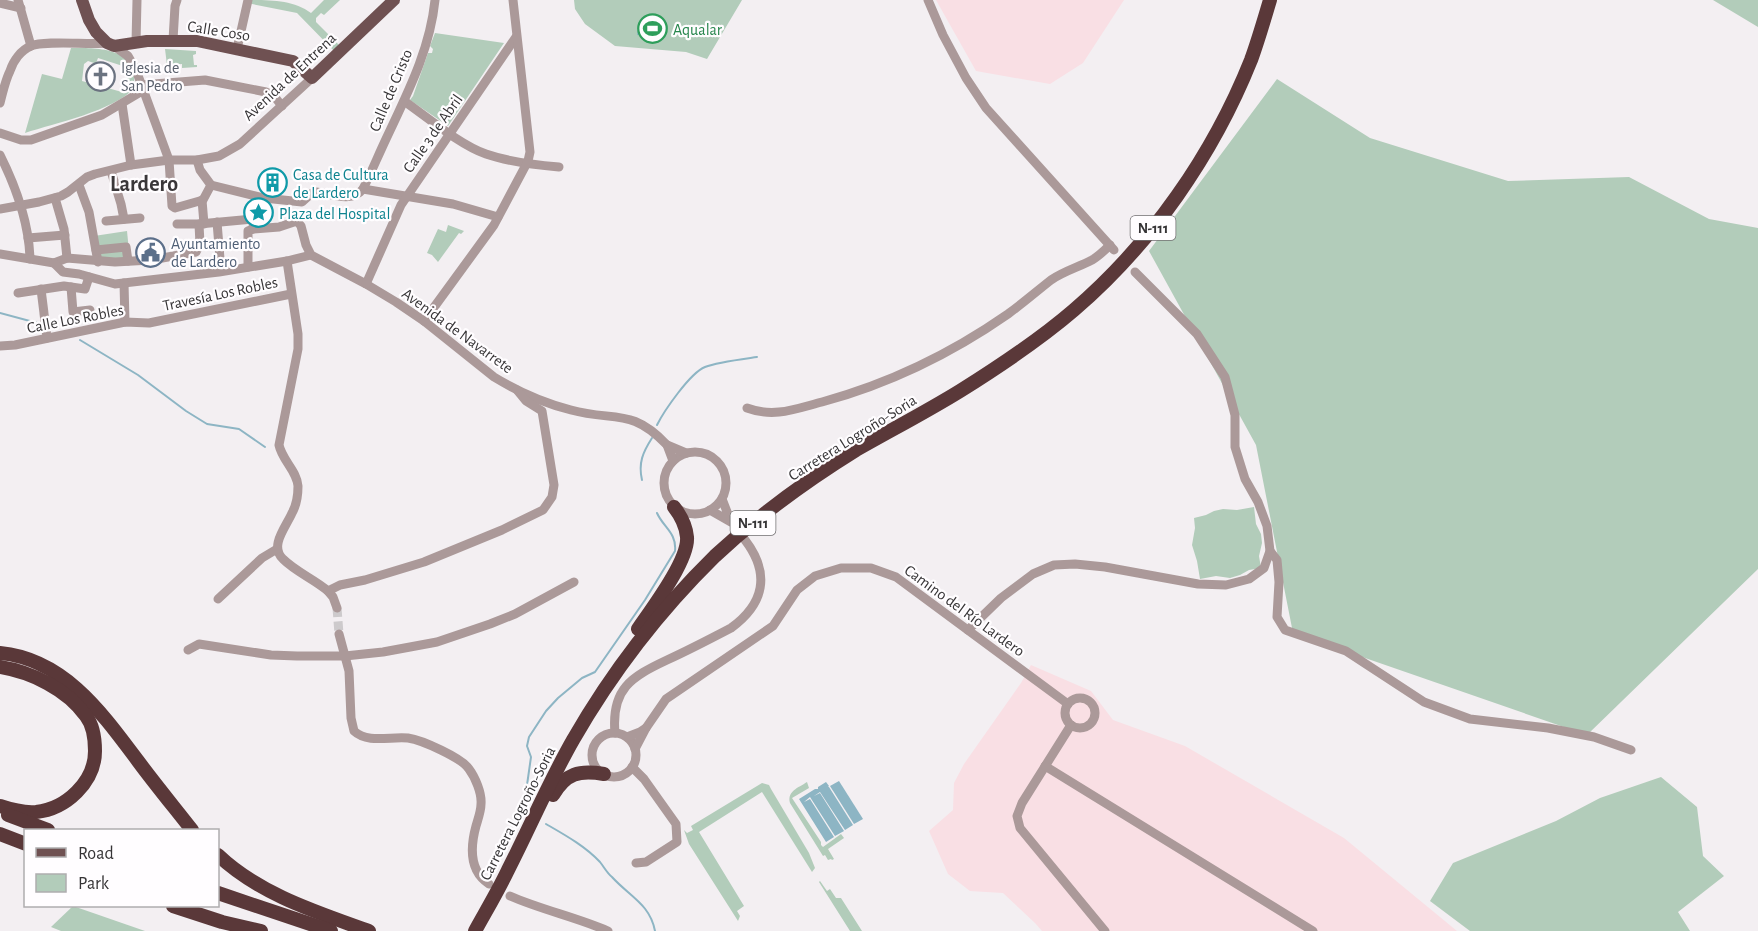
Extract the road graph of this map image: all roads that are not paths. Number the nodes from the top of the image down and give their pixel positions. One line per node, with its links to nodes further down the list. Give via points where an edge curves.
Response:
1 (82, 0): 15 (main road, via 93,26)
2 (137, 0): 14 (street)
3 (177, 0): 13 (street)
4 (248, 0): 17 (street)
5 (394, 0): 19 (main road, Avenida de Entrena)
6 (435, 0): 21 (street, Calle de Cristo, via 426,43)
7 (513, 0): 12 (street)
8 (928, 0): 83 (street, via 952,52 986,108 1112,248 1053,279 1008,314 909,370 850,393 783,412 763,413)
9 (1270, 0): 108 (highway, Carretera Logroño-Soria / N-111, via 1244,76 1208,146 1169,206 1119,267 1076,308 1013,357 823,471 733,540 637,643)
10 (0, 3): 11 (street)
11 (19, 4): 16 (street)
12 (516, 37): 26 (street, Calle 3 de Abril); 30 (street, via 530,152)
13 (174, 40): 14 (main road, Calle Coso); 17 (main road, Calle Coso, via 197,40)
14 (136, 43): 15 (main road, Calle Coso)
15 (110, 45): 16 (street); 20 (street, via 131,59)
16 (31, 46): 18 (street)
17 (237, 49): 19 (main road, Calle Coso, via 293,61)
18 (5, 70): 22 (street)
19 (312, 78): 24 (street, Avenida de Entrena)
20 (142, 88): 23 (street); 24 (street, via 205,80 266,92); 28 (street)
21 (404, 101): 26 (street); 36 (street, Calle de Cristo)
22 (0, 103)
23 (122, 104): 25 (street, via 31,140); 31 (street)
24 (282, 106): 29 (street, Avenida de Entrena, via 229,152)
25 (0, 134)
26 (450, 134): 30 (street, via 484,153); 37 (street, Calle 3 de Abril)
27 (0, 155): 42 (street)
28 (169, 160): 29 (street, Avenida de Entrena); 31 (street, Avenida de Entrena); 40 (street, via 174,207)
29 (197, 160): 35 (street)
30 (527, 164): 32 (street); 44 (street)
31 (131, 165): 33 (street, Avenida de Entrena)
32 (559, 167)
33 (111, 171): 34 (street, Avenida de Entrena, via 91,175); 46 (street)
34 (79, 185): 38 (street, Avenida de Entrena); 56 (street)
35 (211, 185): 39 (street); 40 (street)
36 (363, 189): 37 (street); 41 (street, via 353,197 316,192 302,202)
37 (407, 196): 44 (street); 71 (street, Calle 3 de Abril)
38 (55, 198): 42 (street, Avenida de Entrena); 54 (street)
39 (264, 198): 41 (street); 47 (street, via 262,214)
40 (202, 200): 52 (street)
41 (294, 202): 48 (street)
42 (20, 206): 43 (street, Avenida de Entrena); 55 (street)
43 (0, 209)
44 (498, 217): 77 (street)
45 (140, 218): 46 (street)
46 (124, 219): 49 (street)
47 (253, 219): 50 (street); 53 (street)
48 (297, 221): 53 (street); 58 (street)
49 (106, 222)
50 (217, 222): 52 (street); 66 (street)
51 (177, 224): 52 (street)
52 (201, 224): 63 (street, via 200,244 195,252)
53 (252, 229): 65 (street, via 248,231)
54 (65, 235): 55 (street); 59 (street)
55 (28, 238): 60 (street)
56 (96, 250): 62 (street); 63 (street, via 126,247)
57 (0, 254): 60 (street)
58 (311, 255): 61 (street); 71 (street, Avenida de Navarrete)
59 (68, 258): 62 (street); 64 (street)
60 (30, 259): 64 (street)
61 (286, 261): 65 (street); 75 (street)
62 (98, 262): 63 (street)
63 (127, 262)
64 (54, 263): 67 (street)
65 (248, 267): 66 (street)
66 (221, 271): 70 (street)
67 (63, 272): 69 (street); 72 (street)
68 (1135, 272): 92 (street, via 1197,334 1226,377 1235,415 1235,447 1267,526)
69 (89, 277): 70 (street); 72 (street, via 85,289)
70 (124, 283): 78 (street)
71 (366, 284): 77 (street, Avenida de Navarrete)
72 (66, 286): 73 (street); 76 (street, via 73,312)
73 (41, 290): 74 (street); 80 (street)
74 (18, 293)
75 (291, 294): 79 (street, Travesía Los Robles); 91 (street, via 298,349 279,445 296,478 297,493)
76 (90, 310)
77 (424, 321): 82 (street, Avenida de Navarrete, via 494,377)
78 (124, 322): 79 (street, Calle Los Robles); 80 (street, Calle Los Robles)
79 (155, 322)
80 (47, 338): 81 (street, Calle Los Robles)
81 (0, 346)
82 (516, 389): 84 (street, Avenida de Navarrete, via 573,410 637,421); 94 (street, via 542,411 554,485 552,497 543,510 424,562)
83 (747, 408)
84 (667, 445): 85 (street); 86 (street)
85 (686, 453): 86 (street); 87 (street, via 703,453 718,463 726,483)
86 (673, 461): 88 (street, via 663,485)
87 (722, 499): 89 (street); 89 (street, via 733,525)
88 (674, 507): 89 (street, via 694,514); 108 (highway, via 687,538 683,557 595,690)
89 (711, 510)
90 (745, 540): 106 (street, via 758,563 761,579 754,606 731,628 635,676 617,701)
91 (277, 549): 94 (street, via 285,561); 95 (street, via 262,558)
92 (1270, 551): 97 (street, via 1264,568 1249,579 1226,585 1198,584 1105,567 1054,566 1033,574 1000,598); 110 (street, via 1276,560 1279,582 1277,617 1285,630 1346,651 1424,702 1470,719 1548,728 1594,737)
93 (574, 582): 101 (street, via 515,614 437,642)
94 (328, 591): 96 (street)
95 (218, 600)
96 (336, 608)
97 (968, 630): 103 (street, Camino del Río Lardero); 105 (street, Camino del Río Lardero, via 896,577 871,568 841,568 815,576 797,590 773,626 666,699)
98 (339, 634): 101 (street)
99 (188, 650): 101 (street, via 208,645 271,655)
100 (0, 653): 117 (highway, via 35,661 85,694)
101 (345, 656): 125 (street, via 354,731 365,738 409,738 421,742 457,759 471,771 482,801 473,866)
102 (0, 667): 114 (highway, via 34,676 74,702 87,718 95,740 91,772 71,798 39,812)
103 (1068, 704): 104 (street, via 1065,713); 104 (street, via 1082,698 1094,708 1091,723 1082,728)
104 (1071, 725): 111 (street)
105 (646, 728): 107 (street); 109 (street, Camino del Río Lardero)
106 (615, 733): 107 (street); 113 (street, via 603,736 593,749 593,761)
107 (627, 736): 109 (street)
108 (571, 743): 124 (highway, Carretera Logroño-Soria / N-111)
109 (635, 749): 112 (street)
110 (1631, 750)
111 (1045, 766): 136 (street, via 1018,811 1018,822); 137 (street)
112 (632, 767): 113 (street, via 619,776); 123 (street, via 676,824 677,842)
113 (604, 774): 124 (highway, via 582,772 562,782 523,852)
114 (0, 806)
115 (0, 812): 116 (highway)
116 (43, 829)
117 (190, 829)
118 (0, 834): 120 (highway)
119 (0, 841): 121 (highway)
120 (24, 843)
121 (24, 849)
122 (219, 856): 133 (highway, via 269,892)
123 (636, 864)
124 (506, 874): 134 (highway, Carretera Logroño-Soria / N-111)
125 (489, 884)
126 (219, 892): 132 (highway)
127 (510, 896): 135 (street)
128 (176, 907): 130 (highway)
129 (195, 907): 131 (highway)
130 (261, 931)
131 (266, 931)
132 (331, 931)
133 (369, 931)
134 (475, 931)
135 (608, 931)
136 (1105, 931)
137 (1313, 931)

